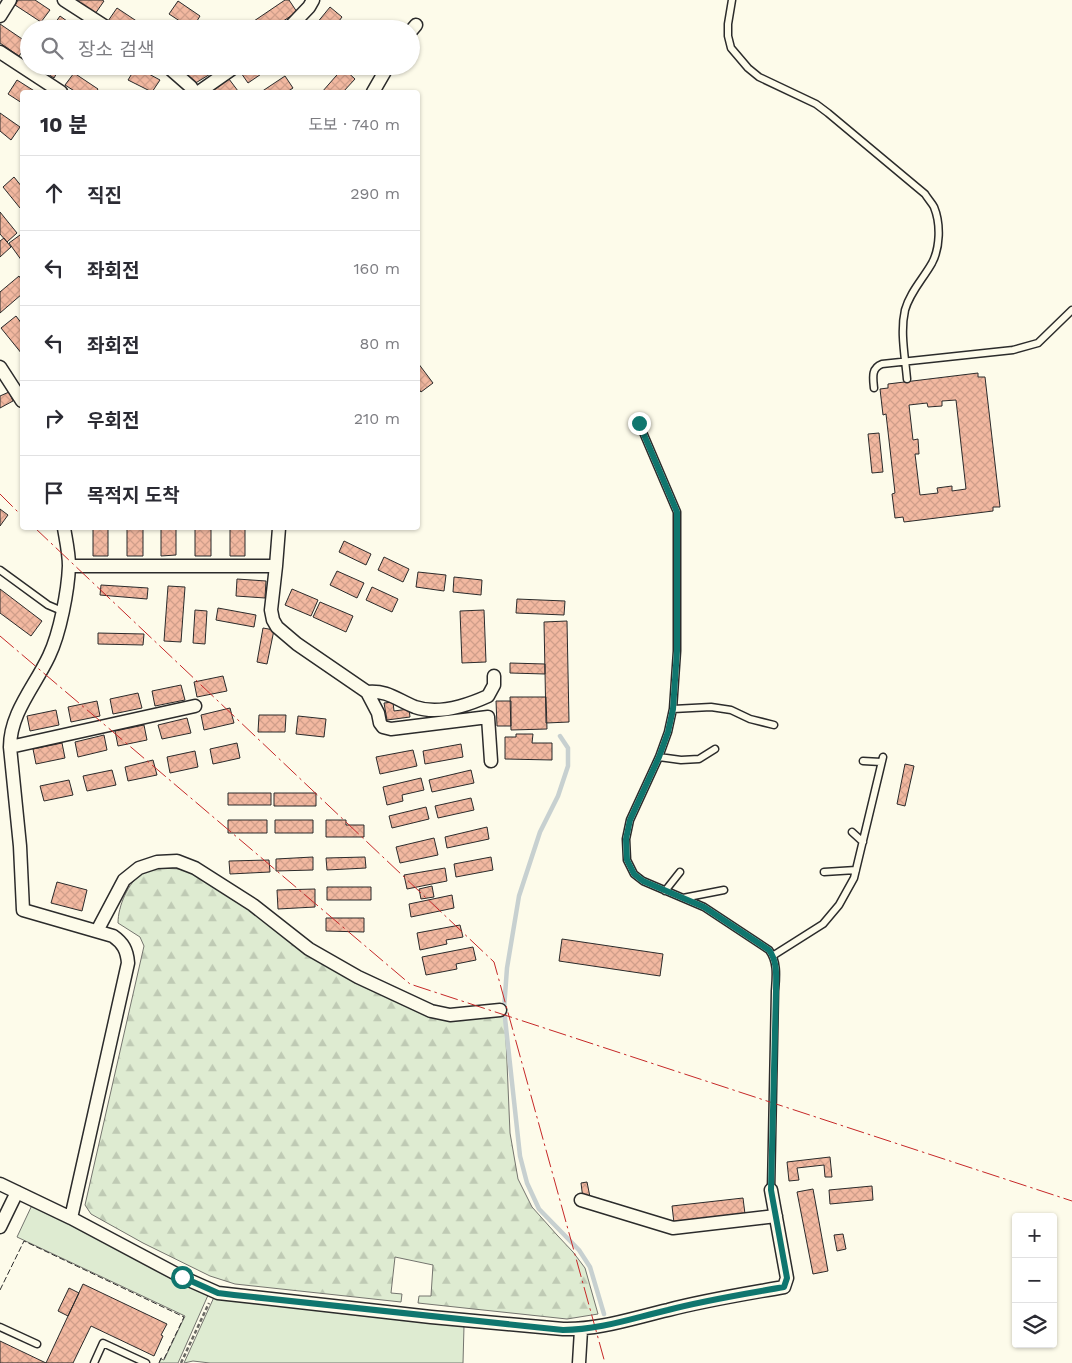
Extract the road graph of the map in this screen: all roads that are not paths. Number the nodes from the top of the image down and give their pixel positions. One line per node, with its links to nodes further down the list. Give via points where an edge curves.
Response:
1 (10, 0): 5 (street)
2 (64, 0): 6 (street)
3 (312, 0): 7 (street)
4 (732, 0): 19 (lane, via 728,36 731,48 748,68 828,113 926,194 934,208 938,223 936,253 912,293 906,310 903,330)
5 (0, 16)
6 (95, 20)
7 (297, 20)
8 (0, 52): 9 (street)
9 (20, 65)
10 (35, 75): 14 (street)
11 (177, 75): 15 (street)
12 (223, 75): 16 (street)
13 (383, 75): 17 (street)
14 (58, 90)
15 (192, 90)
16 (202, 90)
17 (374, 90)
18 (1072, 310): 19 (lane, via 1038,343 1029,347)
19 (905, 361): 21 (lane); 22 (lane, via 877,366)
20 (0, 368): 23 (street)
21 (907, 379)
22 (874, 388)
23 (20, 398)
24 (639, 423): 34 (lane, via 677,512 678,642)
25 (64, 530): 27 (street)
26 (279, 530): 28 (street)
27 (69, 566): 28 (street); 30 (street)
28 (276, 566): 32 (street, via 271,610 277,627)
29 (0, 570): 30 (lane, via 48,605)
30 (62, 611): 36 (street, via 49,657 15,719)
31 (494, 676): 32 (street, via 494,685 488,696 467,704 433,710 414,707 385,692)
32 (367, 692): 39 (street, via 380,723 391,729 488,717)
33 (195, 706): 36 (street)
34 (673, 709): 35 (lane, via 711,707); 38 (lane)
35 (774, 724)
36 (10, 747): 49 (street, via 23,910)
37 (715, 749): 38 (lane, via 699,759)
38 (659, 757): 47 (lane, via 630,820 626,839 627,860 634,874)
39 (491, 761)
40 (863, 761): 42 (lane, via 882,760)
41 (852, 832): 42 (lane)
42 (863, 842): 43 (lane)
43 (856, 870): 45 (lane); 50 (lane, via 839,905 823,924)
44 (680, 872): 47 (lane)
45 (824, 872)
46 (724, 890): 48 (lane)
47 (665, 891): 48 (lane)
48 (683, 898): 50 (lane, via 704,907)
49 (97, 931): 51 (street, via 124,880 139,868 157,862 178,861 196,868 253,905 309,949 358,977 431,1011 450,1015); 57 (street, via 122,942 128,963)
50 (774, 955): 53 (lane)
51 (500, 1010)
52 (0, 1184): 54 (street)
53 (771, 1190): 56 (street)
54 (17, 1192): 57 (street); 58 (street)
55 (581, 1200): 56 (street, via 673,1228)
56 (776, 1216): 60 (street, via 787,1278 784,1287)
57 (71, 1218): 60 (street, via 213,1291 431,1317)
58 (0, 1227)
59 (0, 1327): 61 (lane)
60 (581, 1330): 64 (street)
61 (36, 1344)
62 (94, 1363): 63 (lane, via 103,1343)
63 (146, 1363)
64 (579, 1363)

